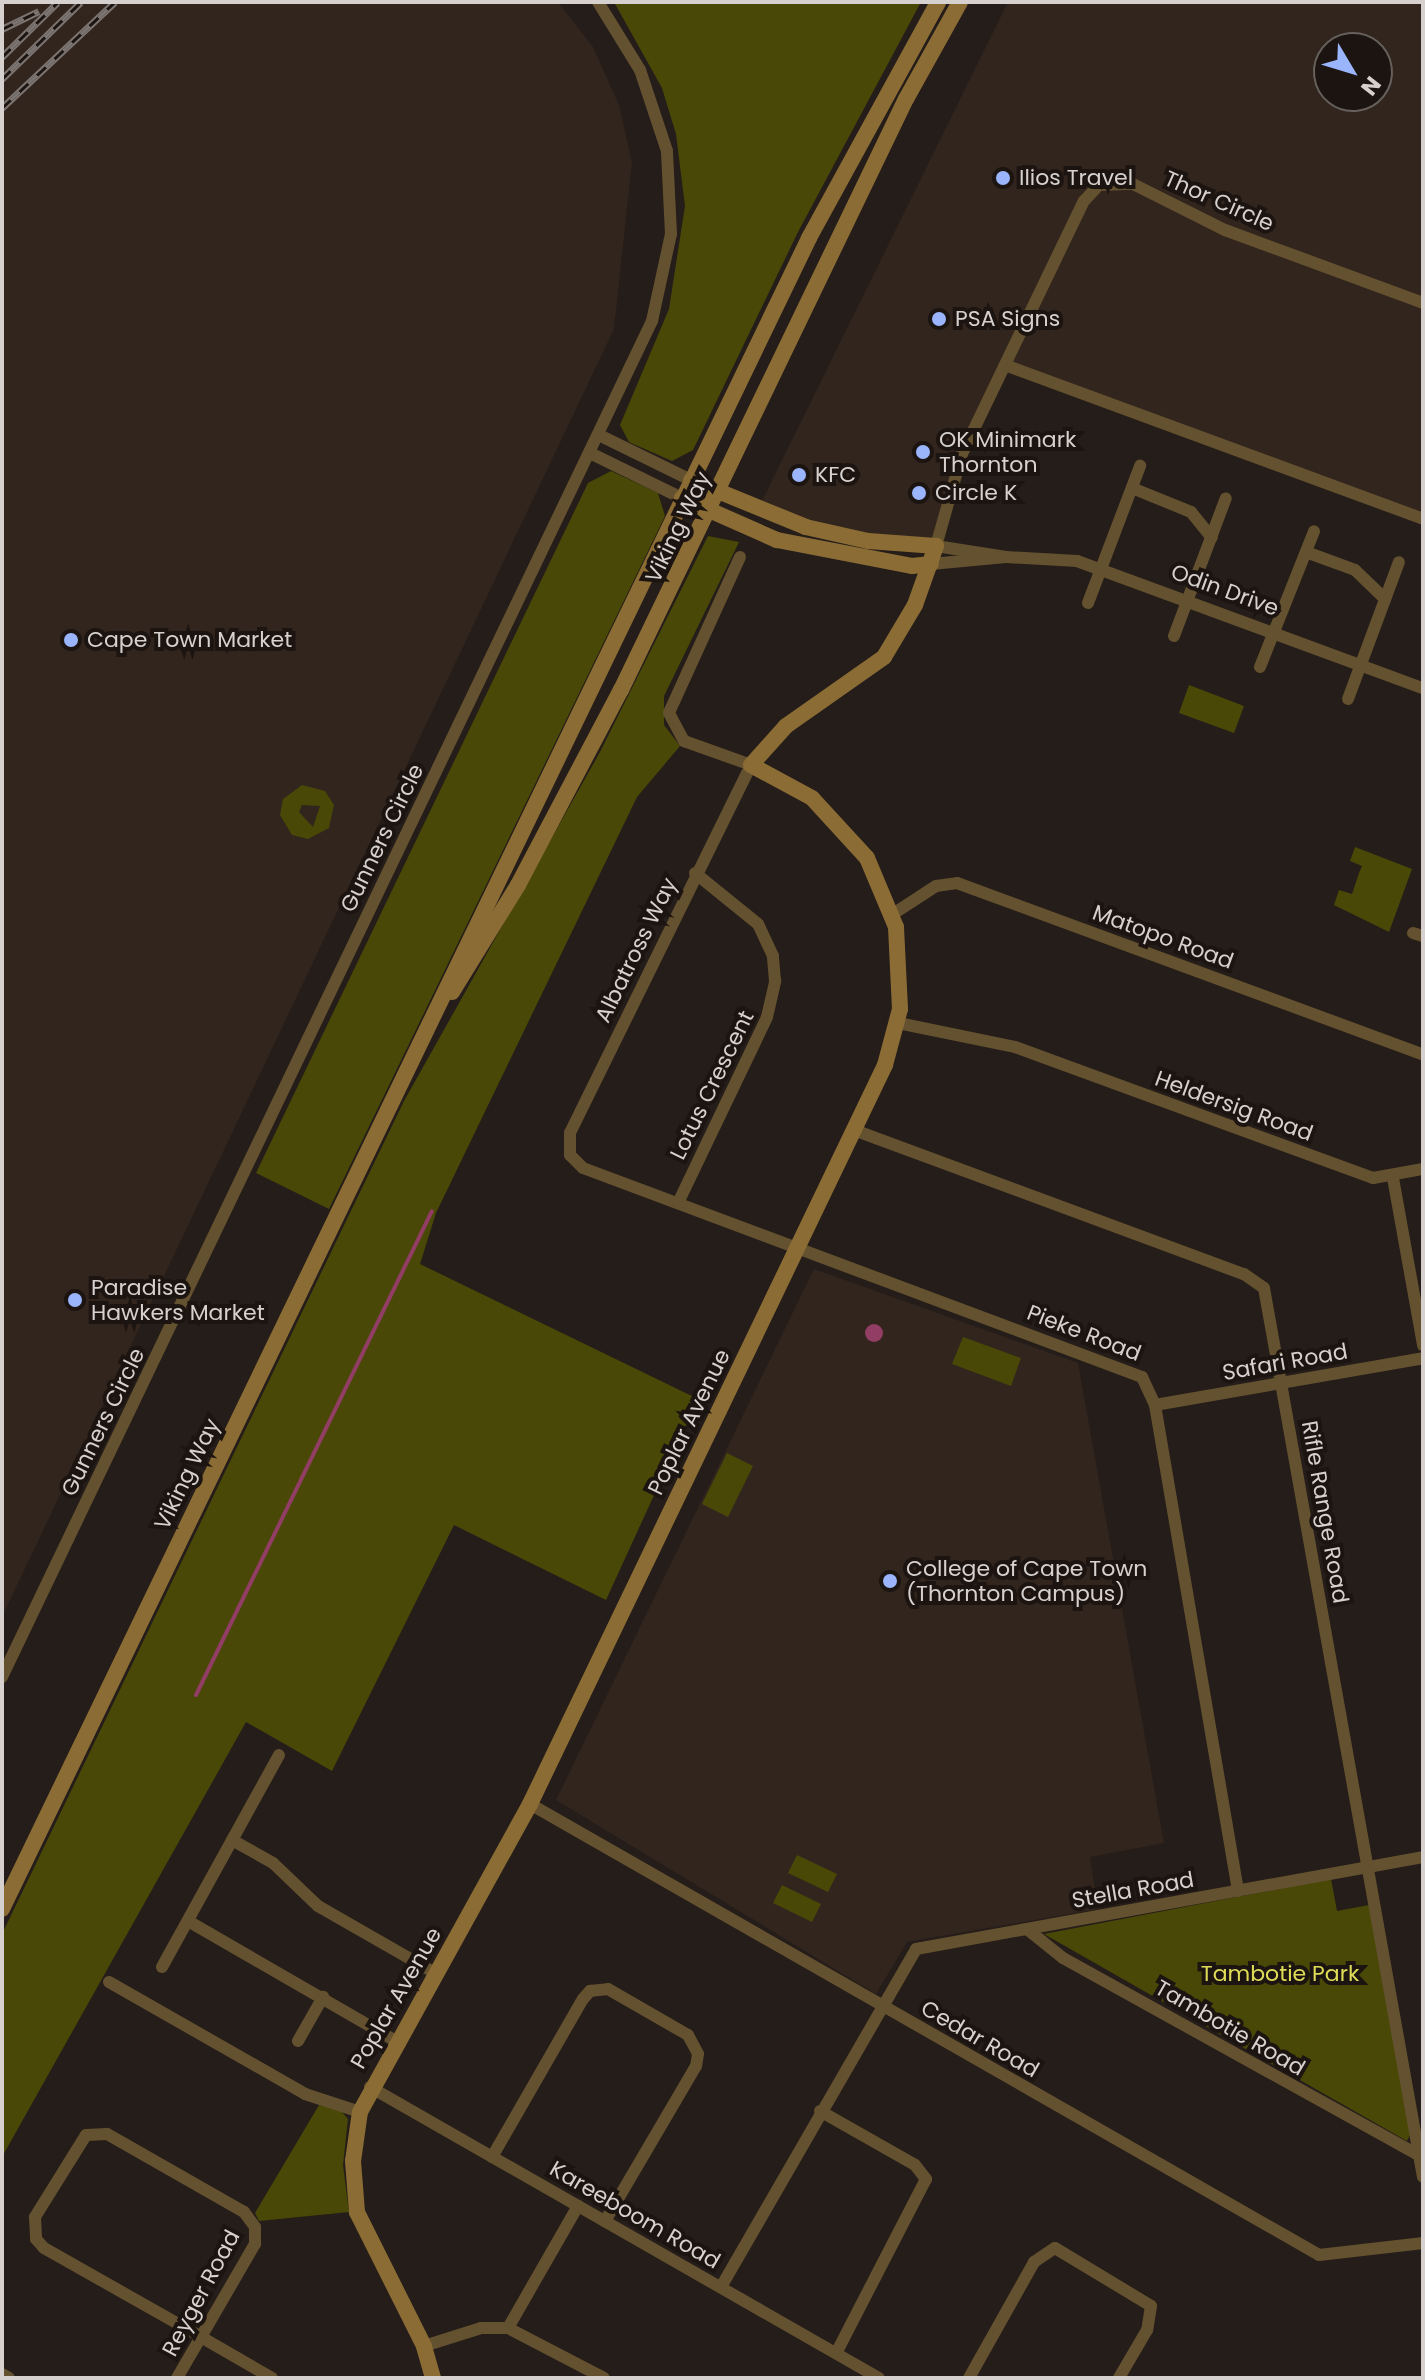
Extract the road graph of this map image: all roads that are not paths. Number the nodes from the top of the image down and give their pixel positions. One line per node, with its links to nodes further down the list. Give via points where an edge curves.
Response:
1 (598, 2): 6 (street, Gunners Circle, via 620,32 652,97 667,151 672,202 661,292)
2 (938, 2): 9 (main road, Viking Way, via 809,238)
3 (960, 2): 11 (main road, Viking Way, via 906,99)
4 (1423, 303): 5 (street, Thor Circle, via 1225,230 1133,184 1112,181 1099,185 1084,201)
5 (1005, 365): 15 (street); 18 (street, Thor Circle, via 962,454)
6 (601, 436): 7 (street, Gunners Circle); 9 (street, Odin Drive)
7 (592, 454): 12 (street, Odin Drive); 50 (street, Gunners Circle)
8 (1140, 466): 10 (street)
9 (691, 480): 11 (main road, Odin Drive); 12 (main road, Viking Way)
10 (1132, 488): 17 (street, via 1191,512); 24 (street)
11 (719, 493): 14 (main road, Viking Way); 18 (main road, Odin Drive, via 806,527 878,542)
12 (682, 498): 14 (main road, Odin Drive); 39 (main road, Viking Way)
13 (1226, 498): 17 (street)
14 (710, 512): 23 (main road, Odin Drive, via 777,540 912,566); 39 (main road, Viking Way, via 518,885)
15 (1423, 519)
16 (1314, 531): 19 (street)
17 (1212, 538): 26 (street)
18 (936, 546): 21 (street, Odin Drive); 23 (main road)
19 (1306, 552): 25 (street, via 1355,570); 28 (street)
20 (740, 557): 34 (street, Poplar Avenue, via 674,692 669,713 684,741)
21 (1006, 557): 23 (street, Odin Drive); 24 (street, Odin Drive, via 1064,559)
22 (1399, 562): 25 (street)
23 (931, 564): 34 (main road, via 907,624 884,657 786,726)
24 (1102, 568): 26 (street, Odin Drive); 27 (street)
25 (1385, 599): 30 (street)
26 (1188, 600): 28 (street, Odin Drive); 29 (street)
27 (1088, 603)
28 (1275, 632): 30 (street, Odin Drive); 31 (street)
29 (1174, 636)
30 (1360, 664): 32 (street, Odin Drive); 33 (street)
31 (1260, 667)
32 (1423, 688)
33 (1348, 699)
34 (751, 765): 35 (street, Albatross Way); 36 (main road, Poplar Avenue, via 803,793 842,825 867,858)
35 (695, 873): 41 (street, Albatross Way, via 570,1133); 44 (street, Lotus Crescent, via 758,924 773,956 775,981 767,1017)
36 (893, 914): 37 (main road, Poplar Avenue, via 902,968); 38 (street, Matopo Road, via 936,886 957,883)
37 (898, 1023): 40 (main road, Poplar Avenue); 43 (street, Heldersig Road, via 1015,1047 1373,1178)
38 (1423, 1054)
39 (412, 1059): 57 (main road, Viking Way)
40 (854, 1130): 45 (main road, Poplar Avenue); 48 (street, Rifle Range Road, via 1256,1280 1267,1295)
41 (570, 1155): 44 (street, Pieke Road, via 583,1168)
42 (1423, 1169): 43 (street)
43 (1393, 1178): 46 (street)
44 (678, 1203): 45 (street, Pieke Road)
45 (797, 1247): 49 (street, Pieke Road, via 1135,1372 1148,1383); 52 (main road, Poplar Avenue)
46 (1423, 1345)
47 (1423, 1358): 48 (street, Safari Road)
48 (1282, 1383): 49 (street, Safari Road); 55 (street, Rifle Range Road)
49 (1155, 1405): 56 (street, Pieke Road)
50 (2, 1677)
51 (279, 1755): 53 (street)
52 (530, 1804): 61 (main road, Poplar Avenue); 64 (street, Cedar Road)
53 (232, 1840): 58 (street); 61 (street, via 281,1869 310,1901)
54 (1423, 1857): 55 (street, Stella Road)
55 (1368, 1866): 56 (street, Stella Road); 70 (street, Rifle Range Road)
56 (1238, 1891): 59 (street, Stella Road)
57 (2, 1909)
58 (188, 1921): 60 (street); 63 (street)
59 (1027, 1929): 64 (street, Stella Road, via 920,1946 906,1959); 70 (street, Tambotie Road, via 1063,1958)
60 (162, 1967)
61 (435, 1973): 66 (main road, Poplar Avenue)
62 (109, 1982): 69 (street, via 305,2094)
63 (323, 1997): 65 (street); 66 (street)
64 (880, 2005): 68 (street, Stella Road); 75 (street, Cedar Road, via 1319,2255)
65 (298, 2041)
66 (396, 2041): 67 (main road, Poplar Avenue)
67 (370, 2087): 69 (main road, Poplar Avenue); 71 (street, Kareeboom Road)
68 (820, 2111): 76 (street, Stella Road); 80 (street, via 915,2165 926,2179)
69 (360, 2112): 79 (main road, Poplar Avenue, via 353,2161 357,2212)
70 (1419, 2155): 72 (street, Rifle Range Road)
71 (492, 2157): 73 (street, Kareeboom Road); 74 (street, via 583,1999 599,1988 622,1997 688,2035 698,2054 696,2066)
72 (1423, 2177)
73 (578, 2206): 74 (street, Kareeboom Road); 77 (street)
74 (605, 2221): 76 (street, Kareeboom Road)
75 (1423, 2243)
76 (721, 2287): 80 (street, Kareeboom Road)
77 (508, 2328): 79 (street, via 481,2328); 87 (street)
78 (201, 2337): 78 (street, Reyger Road, via 255,2244 255,2227 244,2212 95,2132 80,2140 35,2217 34,2234 44,2248); 84 (street, Reyger Road); 85 (street)
79 (424, 2346): 86 (main road, Poplar Avenue)
80 (836, 2353): 82 (street, Kareeboom Road)
81 (2, 2374): 83 (street)
82 (876, 2377)
83 (9, 2378)
84 (177, 2378)
85 (272, 2378)
86 (433, 2378)
87 (604, 2378)
88 (969, 2378): 89 (street, via 1034,2262 1055,2248 1151,2306 1147,2330)
89 (1119, 2378)

